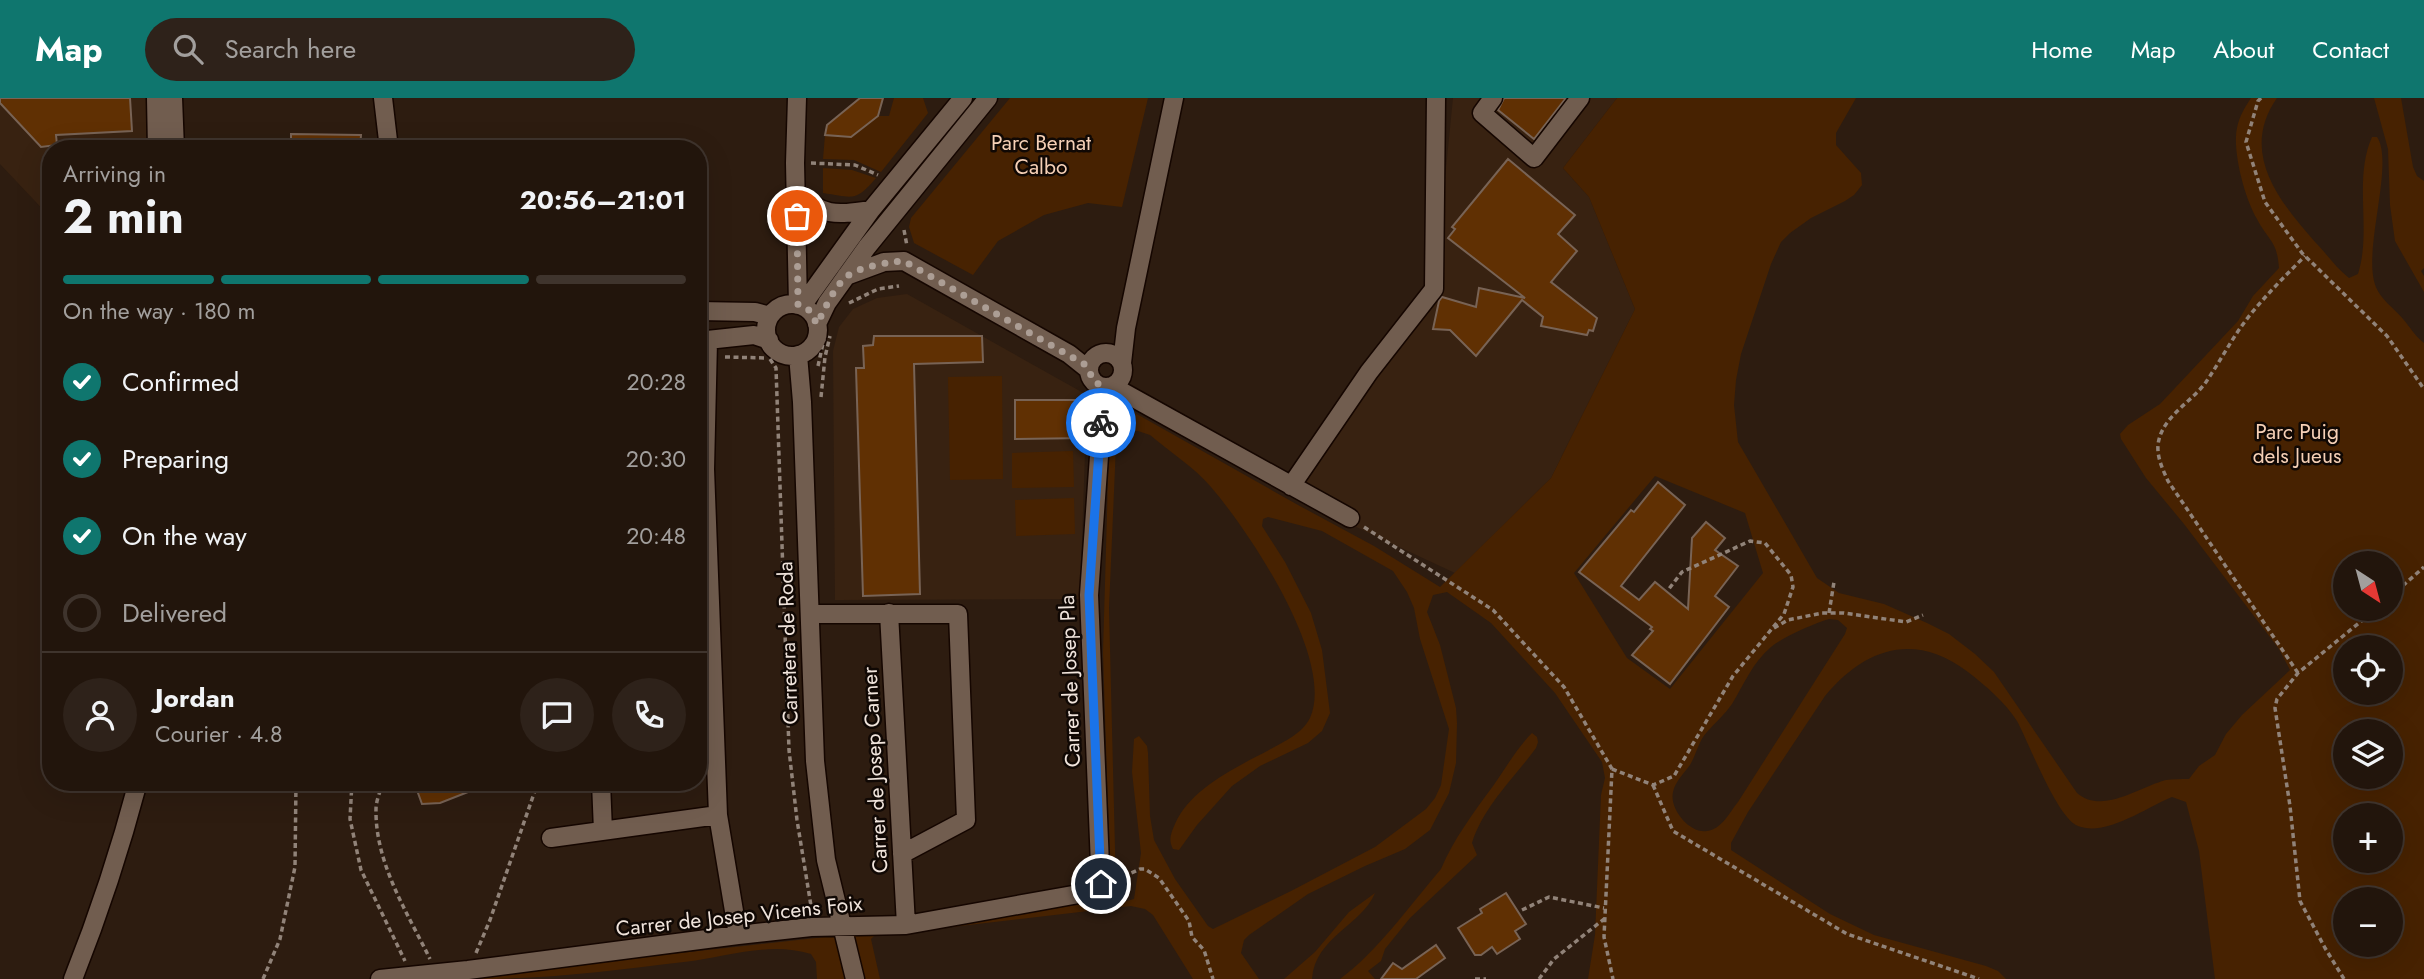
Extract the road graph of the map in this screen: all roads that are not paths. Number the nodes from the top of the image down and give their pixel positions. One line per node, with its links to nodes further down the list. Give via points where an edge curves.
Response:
1 (156, 98): 11 (street)
2 (173, 98): 12 (street)
3 (383, 98): 13 (street)
4 (797, 98): 14 (street)
5 (963, 98): 15 (street)
6 (988, 98): 16 (street)
7 (1174, 98): 20 (street, Carrer de Josep Pla)
8 (1436, 98): 28 (street, via 1434,289 1368,372)
9 (1493, 98): 10 (street, via 1482,113 1534,158)
10 (1580, 98)
11 (157, 140)
12 (175, 140)
13 (388, 140)
14 (796, 192): 15 (street, via 820,210 841,214); 17 (street)
15 (871, 210): 17 (street)
16 (846, 276): 21 (street, via 827,303); 26 (street, via 884,262 904,261 1069,354)
17 (800, 306): 19 (street, via 784,305); 21 (street)
18 (707, 311): 19 (street)
19 (770, 316): 23 (street, via 766,330)
20 (1126, 328): 24 (street); 27 (street, Carrer de Josep Pla)
21 (825, 330): 25 (street)
22 (707, 345): 23 (street, via 754,335)
23 (769, 349): 25 (street)
24 (1100, 354): 26 (street); 27 (street, via 1112,354)
25 (798, 355): 32 (street, Carretera de Roda)
26 (1089, 370): 27 (street, via 1093,381)
27 (1115, 377): 28 (street, via 1144,402); 39 (street, Carrer de Josep Pla, via 1089,595)
28 (1291, 486): 29 (street)
29 (1350, 518)
30 (707, 576): 35 (street)
31 (890, 613): 32 (street); 38 (street, Carrer de Josep Carner); 38 (street, via 958,614 966,820)
32 (810, 614): 41 (street, Carretera de Roda, via 815,761 827,860)
33 (136, 791): 43 (street, via 100,911)
34 (601, 791): 36 (street)
35 (718, 815): 36 (street); 42 (street)
36 (603, 831): 37 (street)
37 (551, 838)
38 (902, 853): 40 (street, Carrer de Josep Carner)
39 (1101, 887): 40 (street, Carrer de Josep Vicens Foix)
40 (906, 925): 41 (street, Carrer de Josep Vicens Foix)
41 (844, 926): 42 (street, Carrer de Josep Vicens Foix); 45 (street, Carretera de Roda)
42 (738, 935): 44 (street, Carrer de Josep Vicens Foix)
43 (73, 979)
44 (380, 979)
45 (855, 979)

